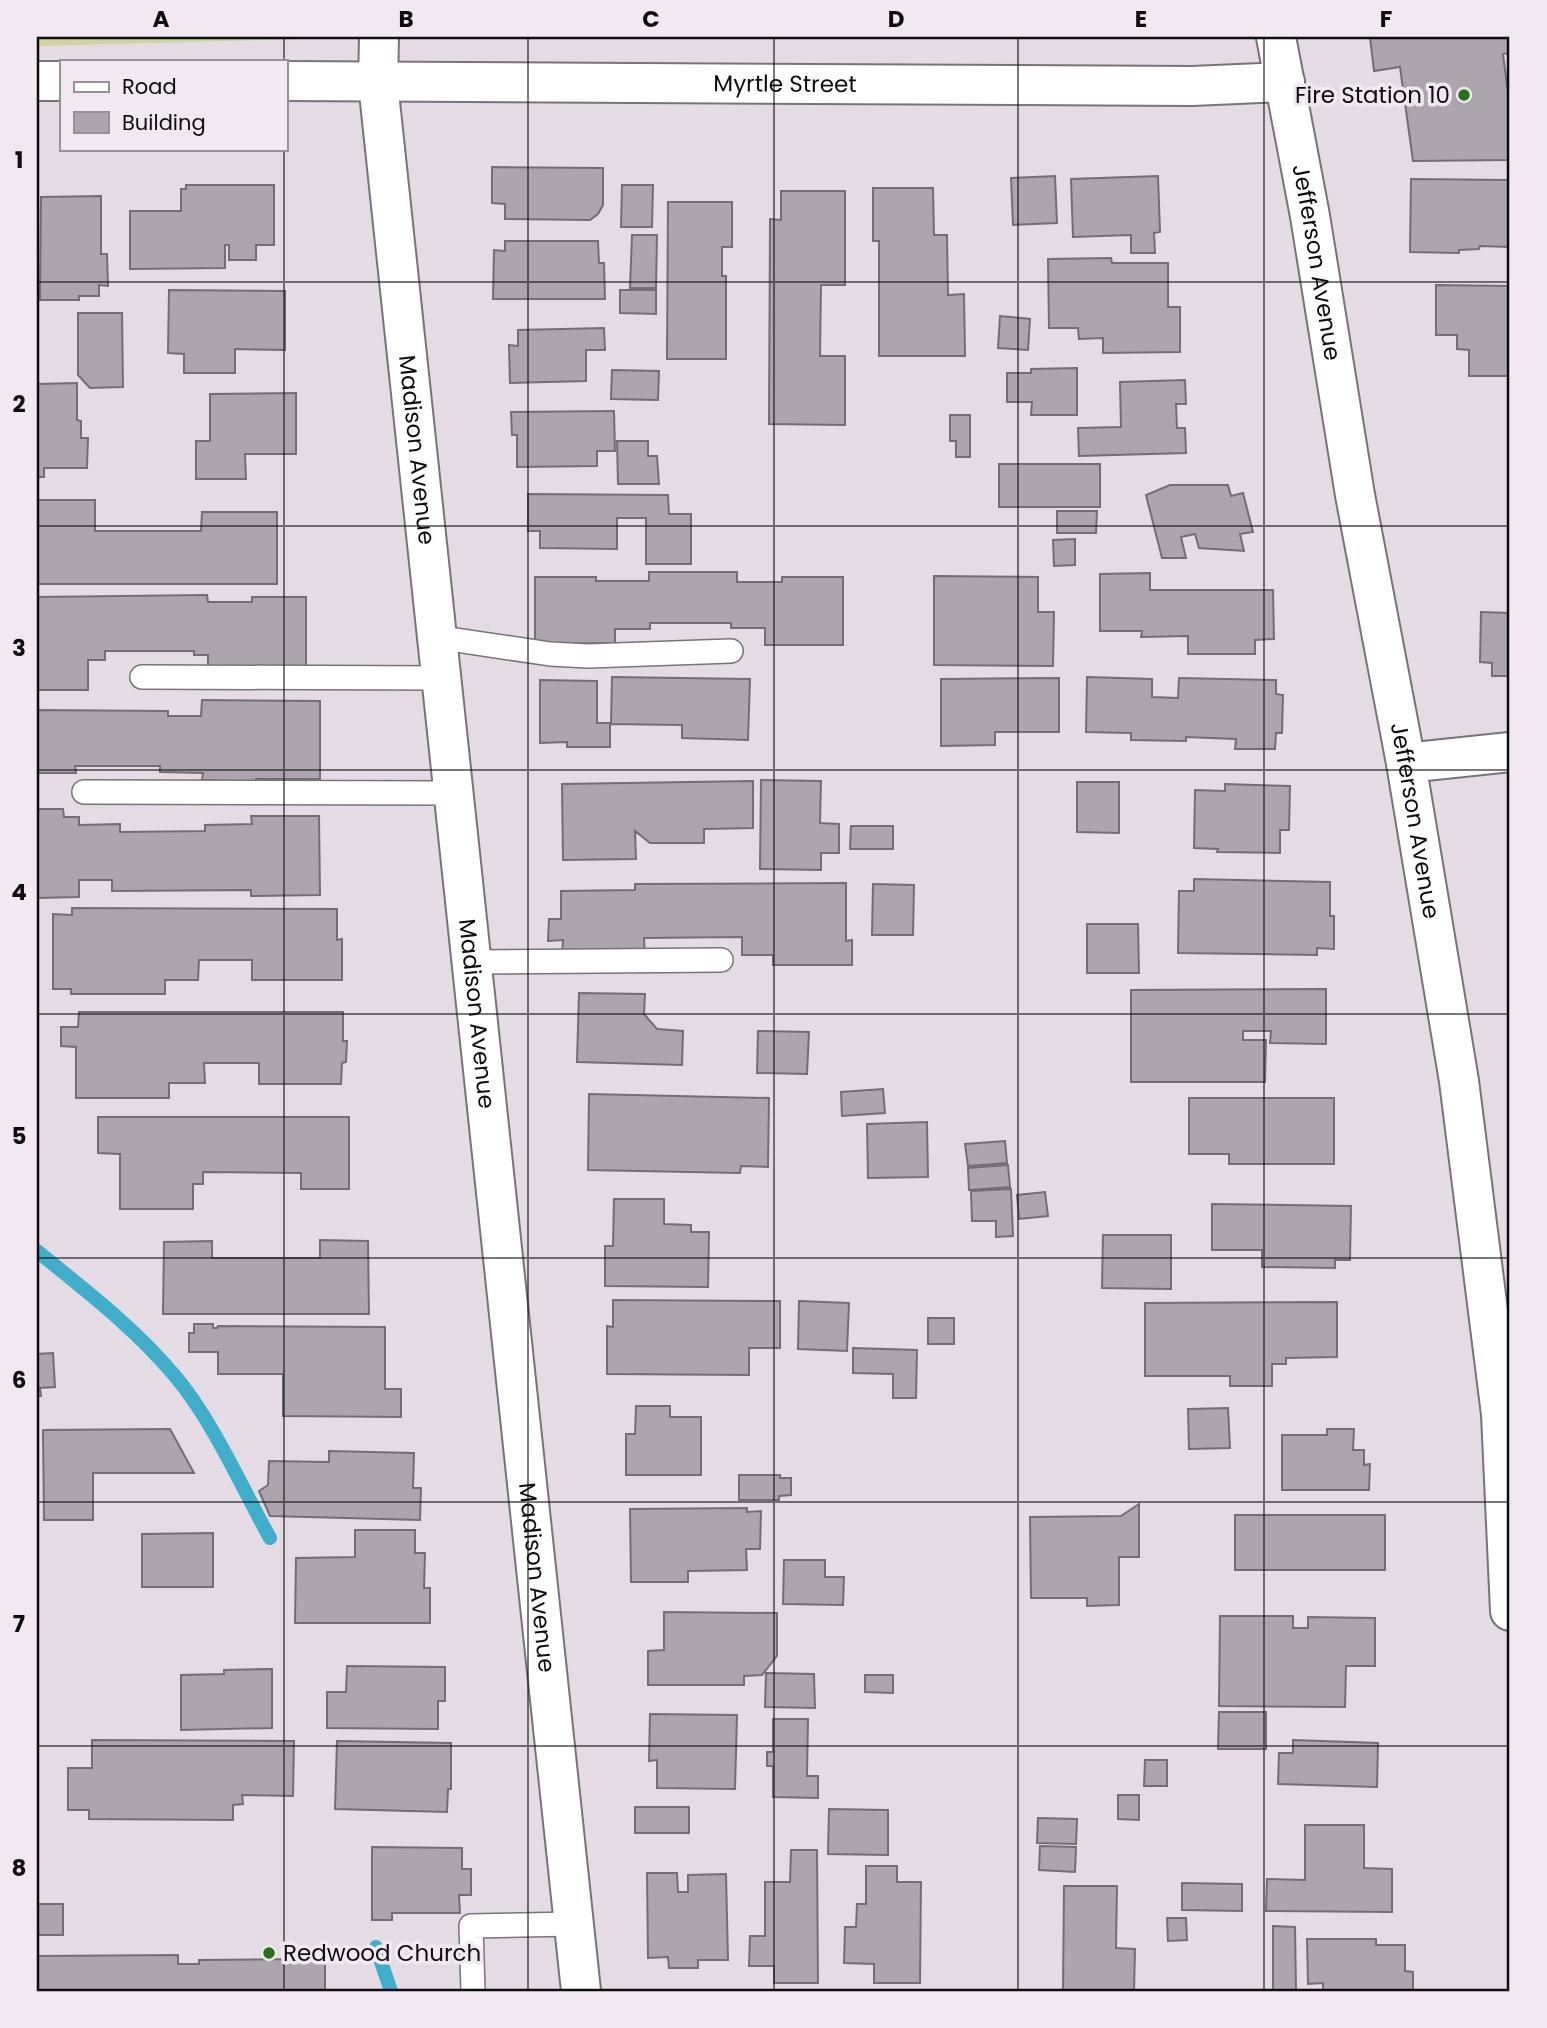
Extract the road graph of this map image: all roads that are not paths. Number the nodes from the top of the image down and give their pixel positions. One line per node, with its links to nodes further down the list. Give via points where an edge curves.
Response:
1 (379, 37): 7 (street, Madison Avenue)
2 (1276, 37): 6 (street, Jefferson Avenue)
3 (37, 81): 4 (street)
4 (60, 81)
5 (287, 82): 7 (street, Myrtle Street)
6 (1285, 82): 7 (street, Myrtle Street, via 1192,86); 13 (street, Jefferson Avenue)
7 (378, 83): 8 (street, Madison Avenue)
8 (436, 637): 9 (lane, via 588,656); 11 (street, Madison Avenue)
9 (731, 651)
10 (142, 677): 11 (lane)
11 (441, 678): 15 (street, Madison Avenue)
12 (1510, 752): 13 (street)
13 (1406, 763): 18 (street, Jefferson Avenue, via 1460,1081)
14 (84, 792): 15 (lane)
15 (453, 793): 17 (street, Madison Avenue)
16 (720, 960): 17 (lane)
17 (471, 962): 20 (street, Madison Avenue)
18 (1506, 1414): 19 (street, Jefferson Avenue)
19 (1510, 1611)
20 (574, 1924): 21 (lane, via 471,1926); 22 (street, Madison Avenue)
21 (473, 1991)
22 (581, 1991)

